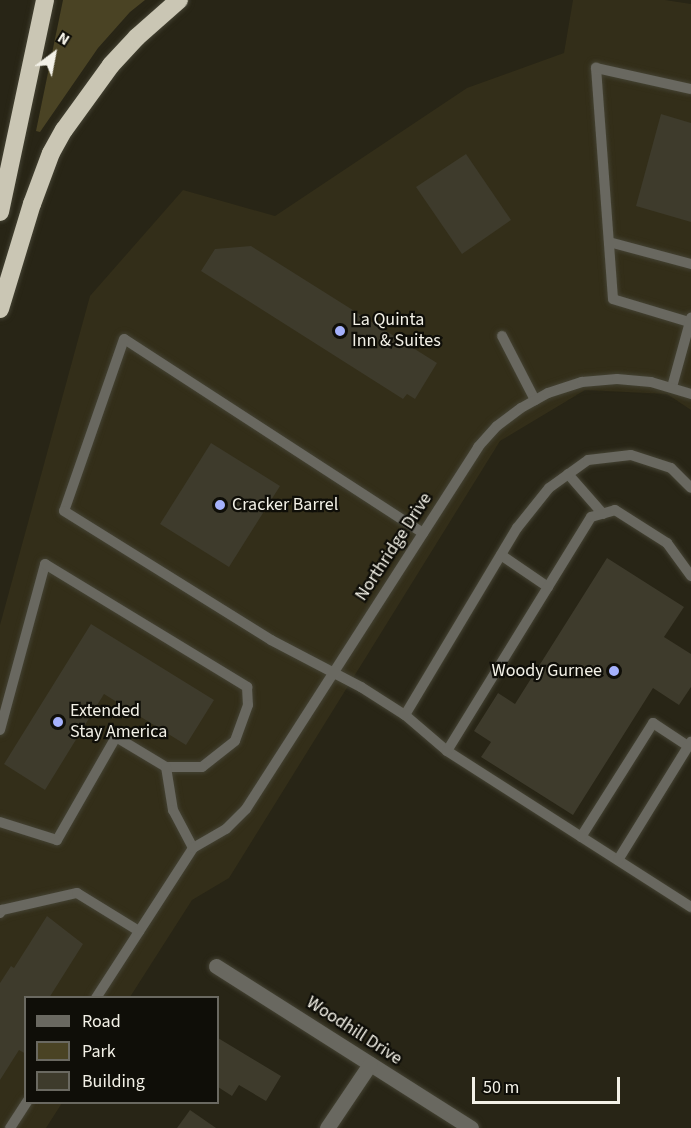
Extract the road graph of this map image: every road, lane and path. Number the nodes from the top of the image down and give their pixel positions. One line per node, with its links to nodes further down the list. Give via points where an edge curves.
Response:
1 (45, 0): 4 (highway)
2 (179, 0): 7 (highway, via 111,65 64,130 32,204)
3 (691, 89): 5 (lane, via 596,68)
4 (0, 212)
5 (609, 242): 6 (lane); 8 (lane, via 613,299)
6 (691, 264)
7 (0, 309)
8 (690, 320): 10 (lane)
9 (502, 336): 12 (lane)
10 (672, 387): 11 (lane, Northridge Drive); 12 (lane, Northridge Drive, via 617,379 582,382)
11 (691, 394)
12 (535, 400): 16 (lane, Northridge Drive, via 497,426 478,447)
13 (568, 474): 14 (lane, via 588,460 630,455 671,468); 15 (lane); 17 (lane, via 549,488)
14 (691, 488)
15 (603, 514): 18 (lane, via 615,510 667,543); 19 (lane, via 591,517)
16 (423, 533): 20 (lane, Northridge Drive); 20 (lane, via 124,339 64,511 271,640)
17 (501, 555): 19 (lane); 21 (lane)
18 (691, 576)
19 (548, 587): 24 (lane)
20 (333, 672): 21 (lane); 28 (lane, Northridge Drive, via 246,809 226,829)
21 (405, 714): 24 (lane)
22 (0, 730): 25 (lane, via 45,564 247,687 248,705 235,741 202,768)
23 (690, 744): 27 (lane, via 653,723); 29 (lane)
24 (447, 751): 27 (lane)
25 (166, 767): 26 (lane, via 116,737 57,840); 28 (lane, via 173,810)
26 (0, 822)
27 (581, 837): 29 (lane)
28 (193, 848): 32 (lane)
29 (618, 860): 30 (lane)
30 (691, 907)
31 (0, 913): 32 (lane, via 77,893)
32 (139, 931): 34 (lane)
33 (216, 966): 35 (street, Woodhill Drive)
34 (97, 996)
35 (370, 1064): 38 (street); 39 (street, Woodhill Drive)
36 (26, 1104): 37 (lane)
37 (10, 1128)
38 (327, 1128)
39 (471, 1128)

